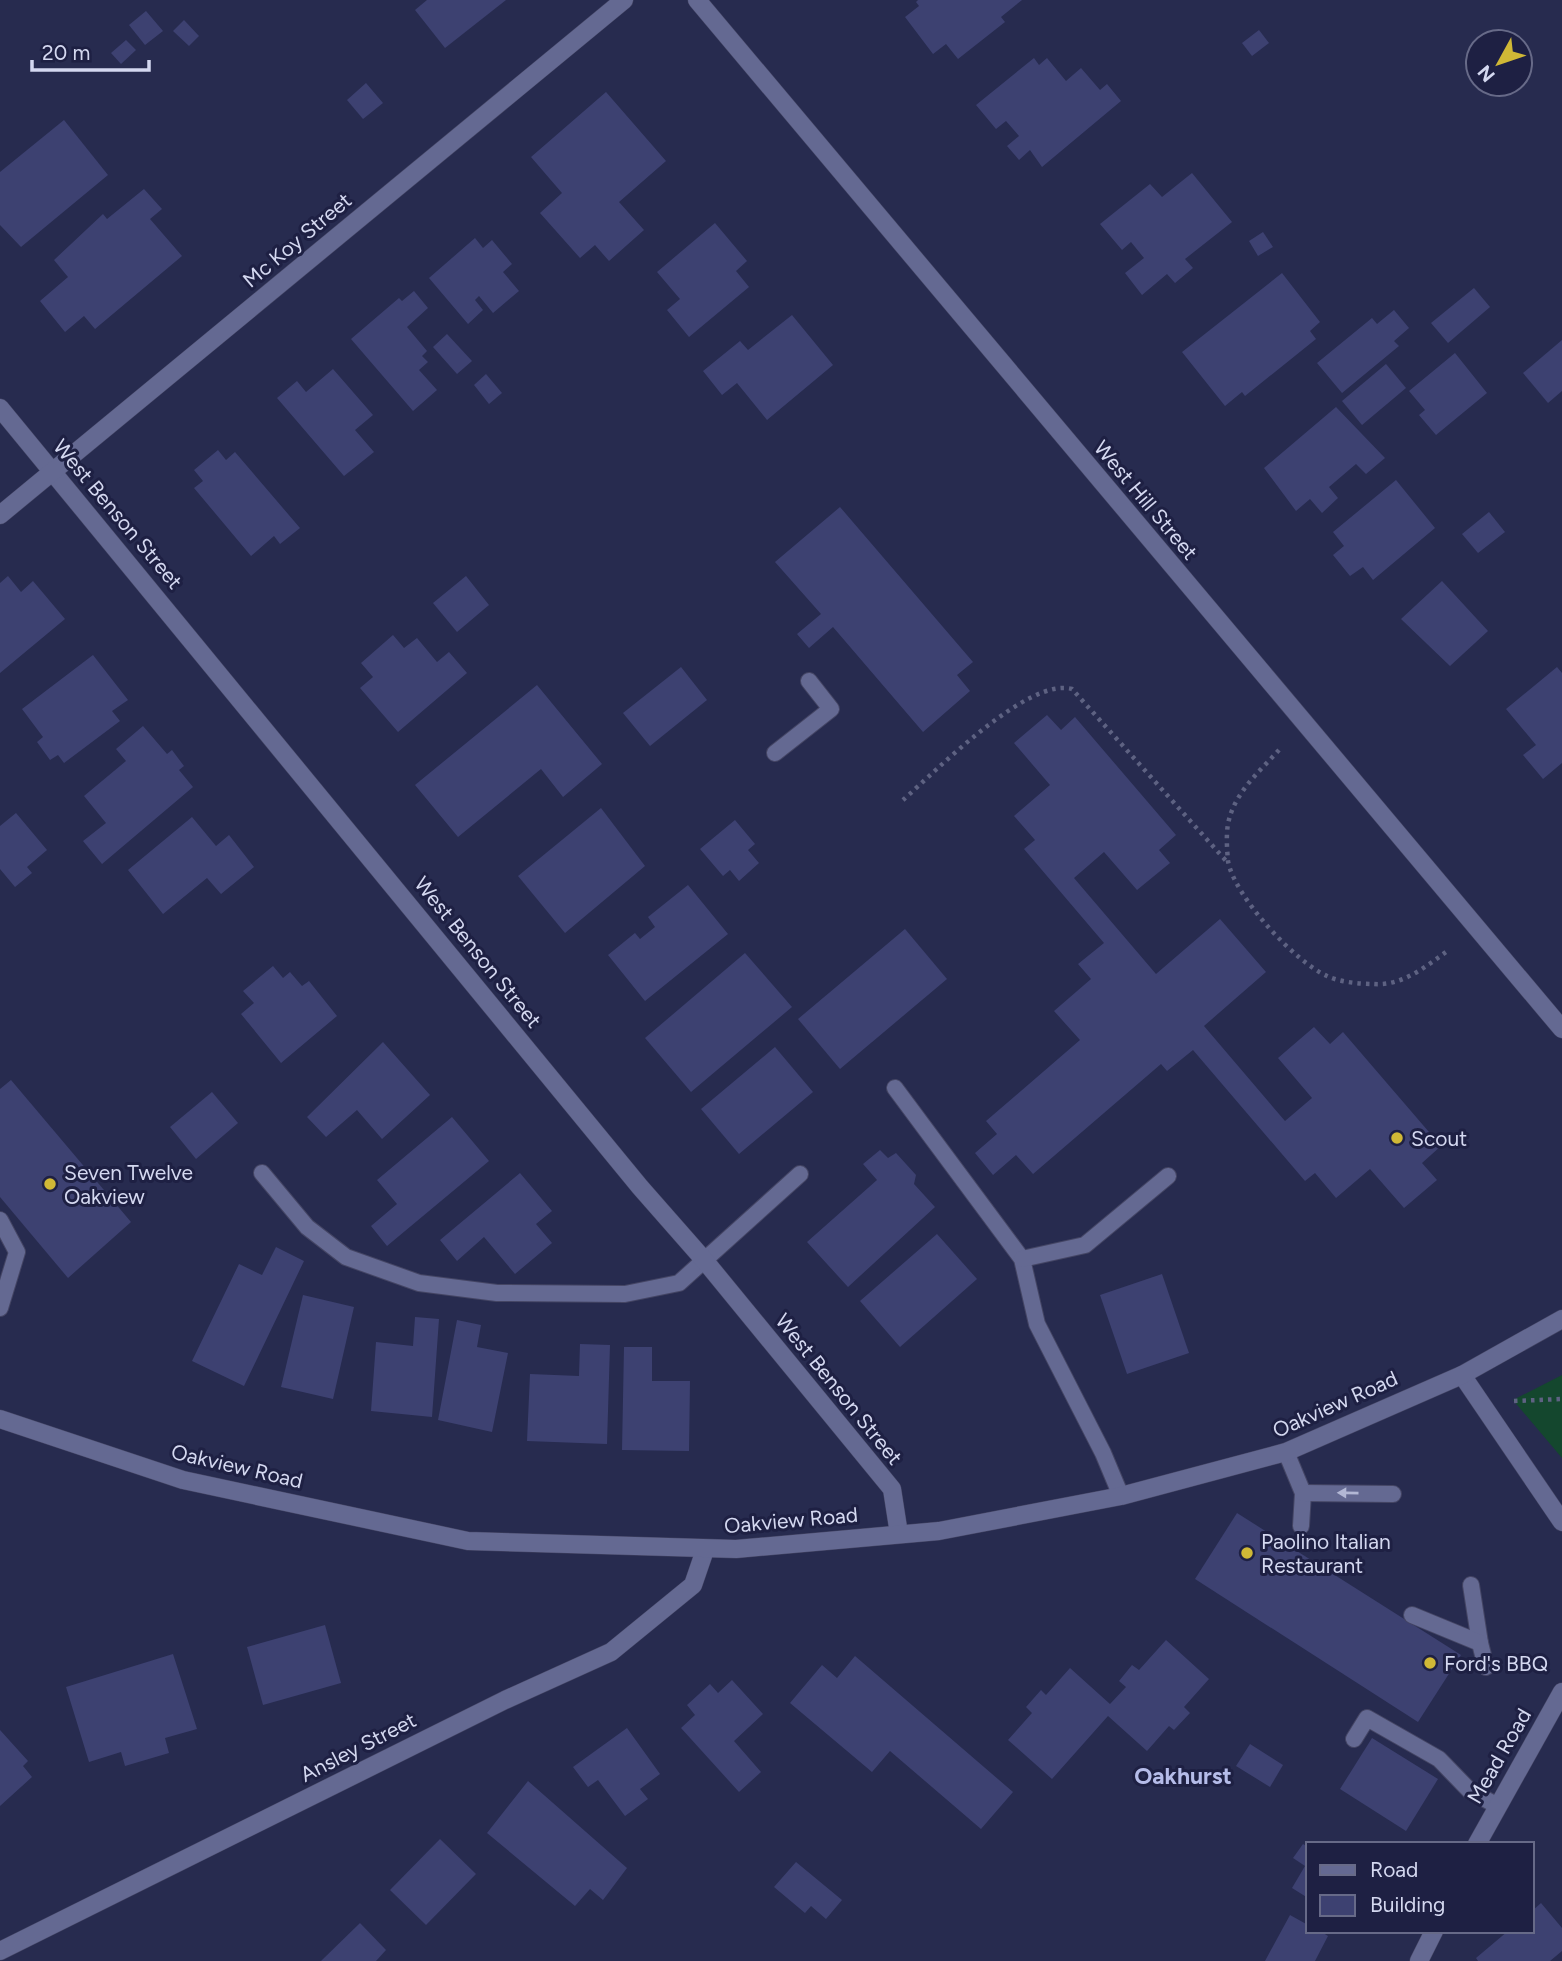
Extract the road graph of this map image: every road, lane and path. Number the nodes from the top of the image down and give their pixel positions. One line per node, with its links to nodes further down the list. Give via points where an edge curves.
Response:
1 (624, 0): 4 (street, Mc Koy Street)
2 (697, 0): 12 (street, West Hill Street)
3 (0, 408): 4 (street, West Benson Street)
4 (53, 470): 5 (street, Mc Koy Street); 19 (street, West Benson Street)
5 (0, 515)
6 (808, 681): 8 (lane, via 831,709)
7 (1279, 750): 10 (path, via 1246,785 1232,810)
8 (775, 752)
9 (904, 800): 10 (path, via 1002,715 1041,690 1063,687 1072,689)
10 (1228, 863): 11 (path, via 1242,892 1295,955 1330,978 1376,985 1397,981)
11 (1446, 952)
12 (1562, 1029)
13 (895, 1087): 18 (lane)
14 (262, 1173): 19 (lane, via 307,1227 346,1257 419,1283 497,1293 625,1294 679,1283)
15 (800, 1174): 19 (lane)
16 (1168, 1177): 18 (lane, via 1085,1245)
17 (0, 1220): 20 (lane, via 17,1252)
18 (1022, 1259): 29 (lane, via 1037,1324)
19 (705, 1261): 32 (street, West Benson Street, via 892,1489)
20 (0, 1308)
21 (1562, 1319): 22 (street, Oakview Road)
22 (1462, 1375): 26 (street, Oakview Road); 30 (street)
23 (1562, 1399): 24 (path)
24 (1505, 1402)
25 (0, 1419): 33 (street, Oakview Road, via 183,1480 468,1541)
26 (1286, 1452): 27 (lane); 29 (street, Oakview Road)
27 (1303, 1493): 28 (lane, one-way to 27); 31 (lane)
28 (1393, 1494)
29 (1121, 1496): 32 (street, Oakview Road, via 939,1531)
30 (1562, 1522)
31 (1301, 1526)
32 (899, 1534): 33 (street, Oakview Road)
33 (705, 1550): 43 (street, Ansley Street, via 692,1585 611,1651 505,1699)
34 (1471, 1585): 36 (lane)
35 (1412, 1615): 36 (lane)
36 (1480, 1643): 37 (lane)
37 (1486, 1667)
38 (1562, 1692): 40 (street, Mead Road)
39 (1354, 1739): 40 (lane, via 1367,1718 1439,1759 1470,1791)
40 (1496, 1805): 41 (street, Mead Road)
41 (1478, 1842)
42 (1433, 1933): 44 (street)
43 (0, 1951)
44 (1419, 1961)

